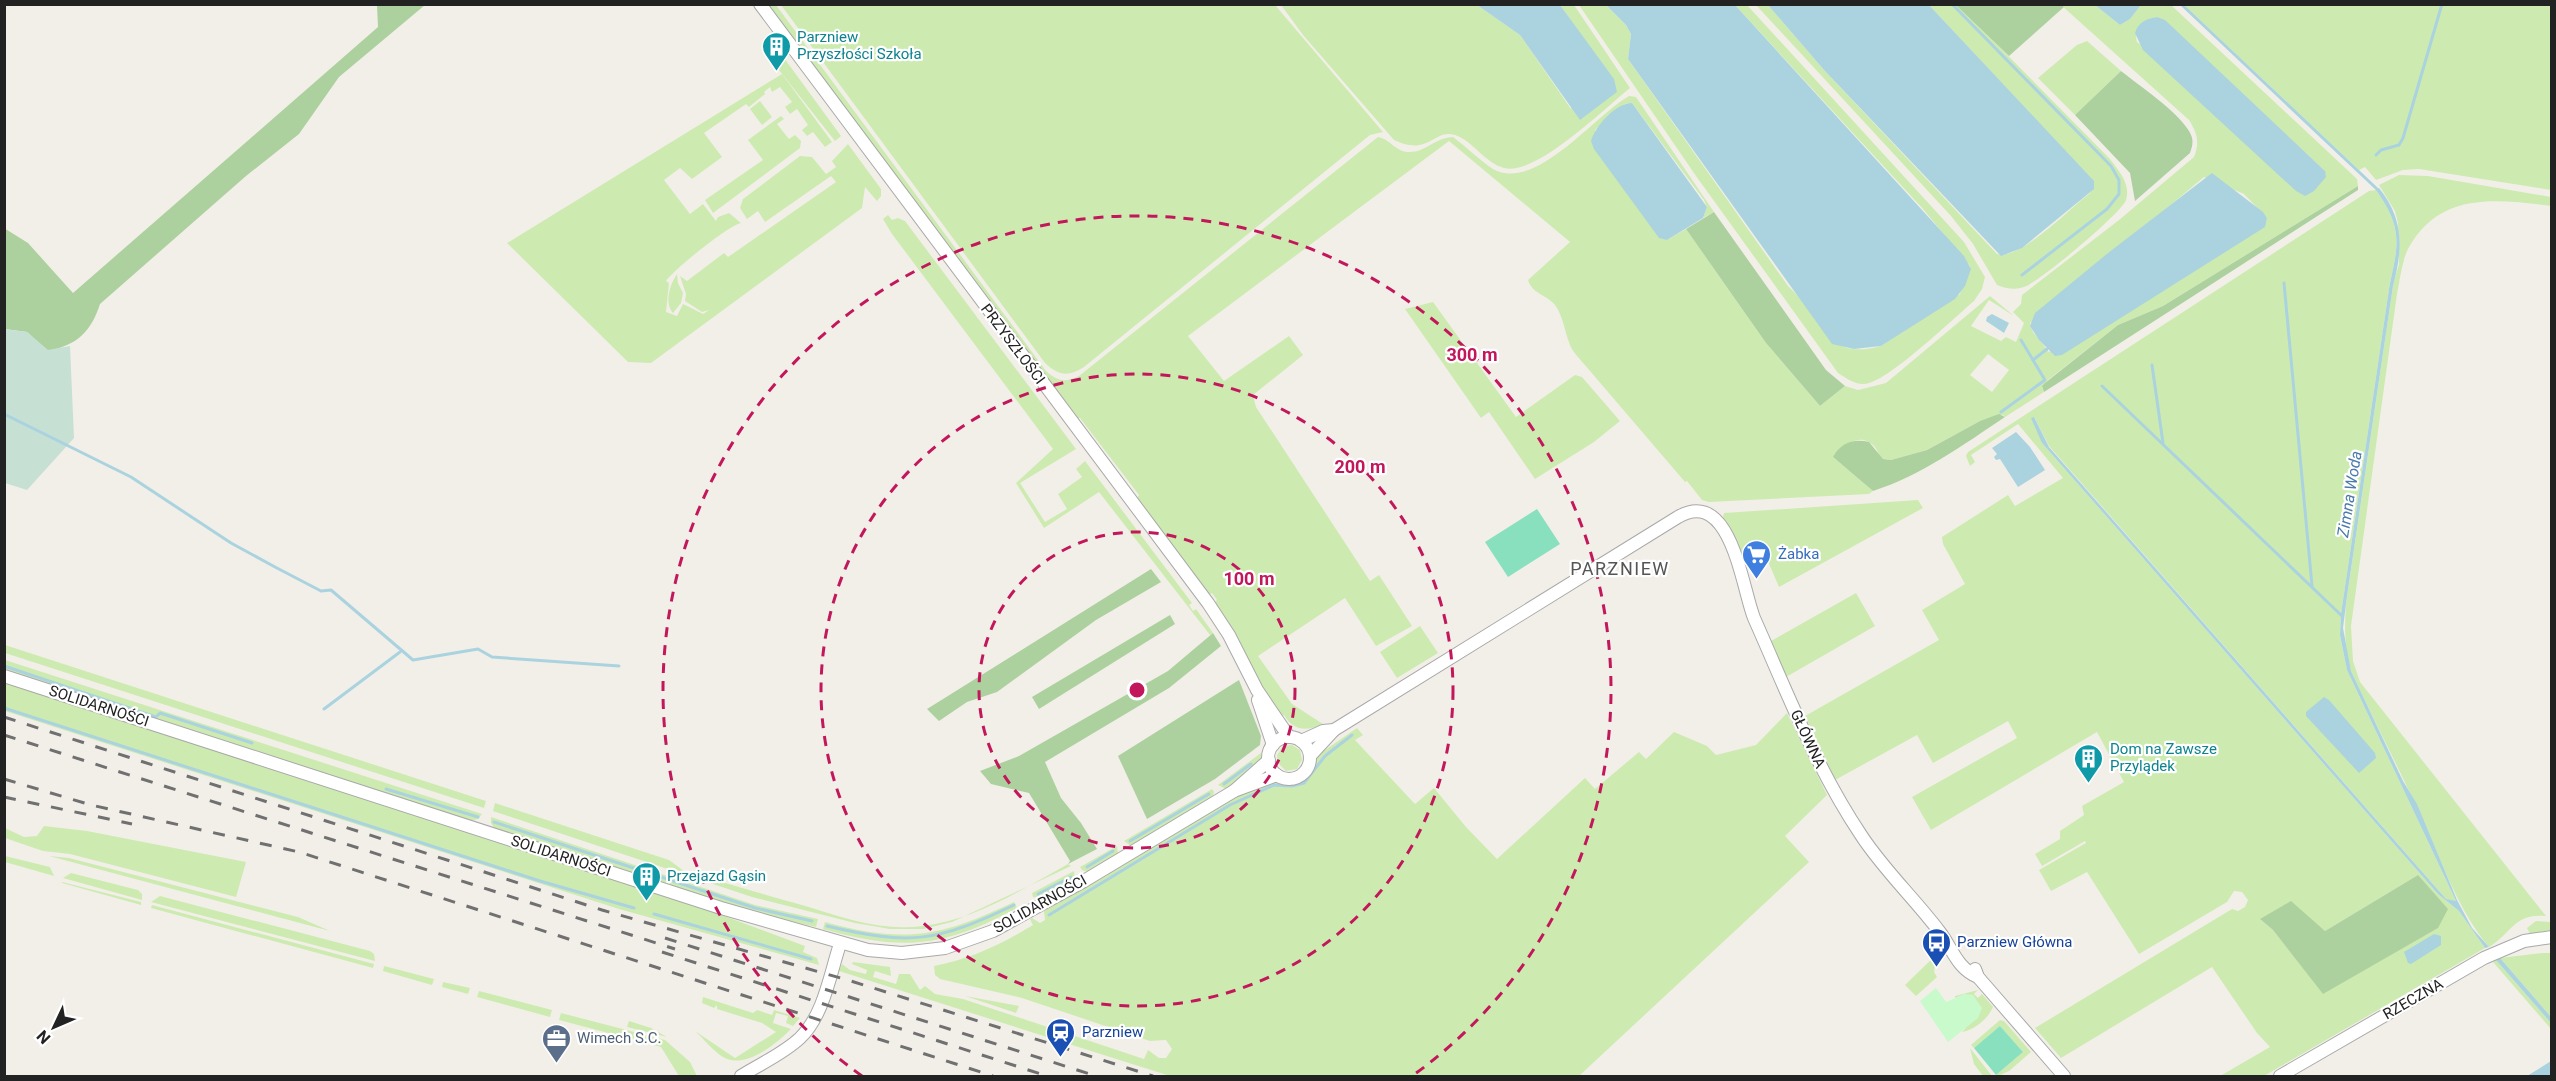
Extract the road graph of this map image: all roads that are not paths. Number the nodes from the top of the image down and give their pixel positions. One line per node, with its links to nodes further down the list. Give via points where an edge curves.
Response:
1 (760, 4): 3 (street, PRZYSZŁOŚCI, via 1208,603)
2 (4, 676): 13 (street, SOLIDARNOŚCI)
3 (1257, 690): 5 (street, PRZYSZŁOŚCI); 7 (street, PRZYSZŁOŚCI)
4 (1334, 730): 6 (street); 8 (street); 15 (street, GŁÓWNA, via 1687,512 1701,511 1713,517 1732,542 1754,618 1825,776 1862,837)
5 (1289, 737): 6 (street); 7 (street)
6 (1301, 741): 8 (street)
7 (1273, 745): 9 (street)
8 (1310, 756): 10 (street, via 1301,776 1289,779)
9 (1269, 760): 10 (street); 11 (street, SOLIDARNOŚCI)
10 (1277, 775): 11 (street, SOLIDARNOŚCI)
11 (1234, 791): 13 (street, SOLIDARNOŚCI, via 1084,881 970,941 902,953)
12 (2552, 937): 16 (street, RZECZNA, via 2524,941 2485,957)
13 (840, 944): 14 (street, via 809,1028)
14 (741, 1077)
15 (2064, 1077)
16 (2280, 1077)

